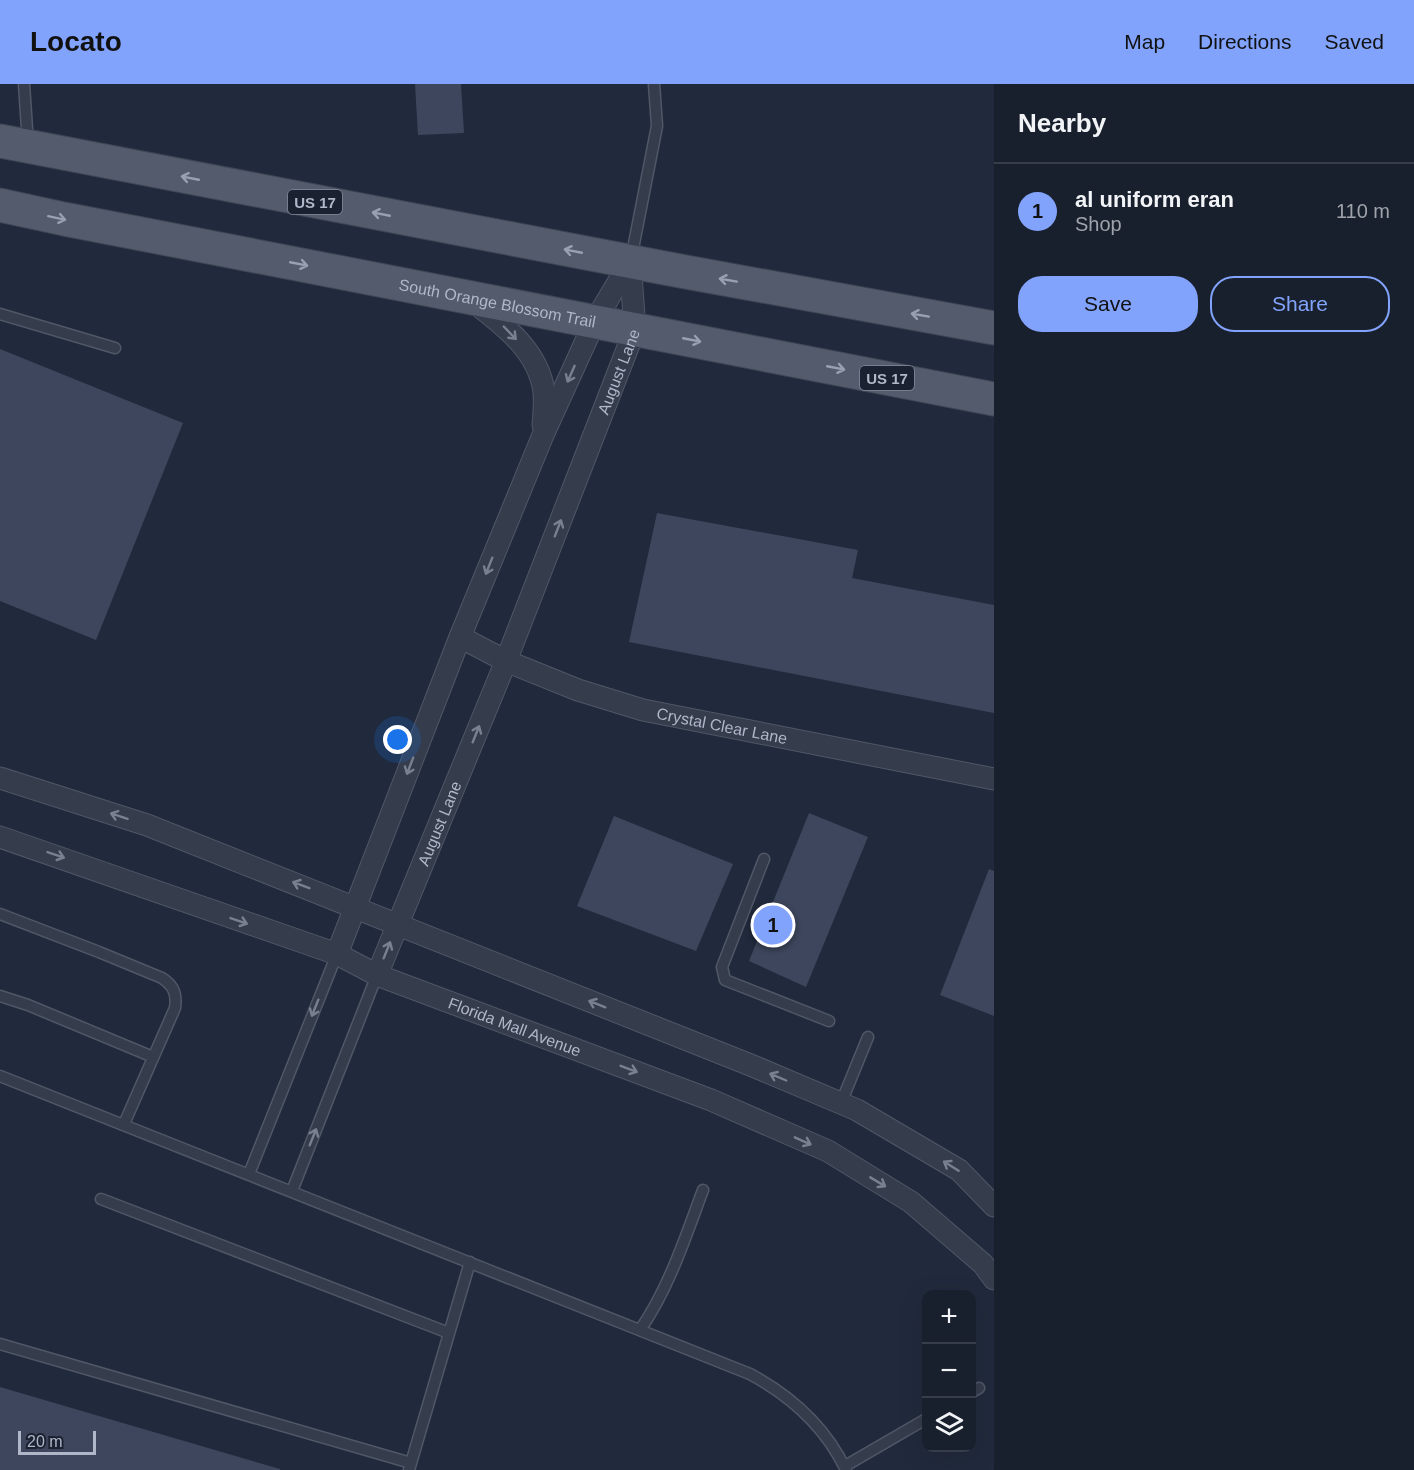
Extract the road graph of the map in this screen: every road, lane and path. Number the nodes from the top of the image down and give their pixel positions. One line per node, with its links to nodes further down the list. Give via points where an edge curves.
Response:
1 (24, 84): 3 (lane)
2 (654, 84): 5 (lane, via 657,126)
3 (14, 144): 5 (main road, US 17, one-way to 3)
4 (0, 205): 6 (main road, South Orange Blossom Trail / US 17, one-way to 6)
5 (630, 262): 8 (street); 9 (main road, one-way to 5); 10 (street, August Lane)
6 (465, 296): 8 (main road, South Orange Blossom Trail / US 17); 13 (street, one-way to 13, via 501,323 532,356 544,394)
7 (0, 314): 11 (lane)
8 (595, 321): 10 (main road, South Orange Blossom Trail / US 17); 13 (street, one-way to 13)
9 (986, 327)
10 (635, 329): 12 (main road, South Orange Blossom Trail / US 17, one-way to 12); 15 (street, August Lane, one-way to 10)
11 (116, 348)
12 (994, 399)
13 (543, 435): 14 (street, one-way to 14)
14 (460, 637): 15 (street, Crystal Clear Lane); 20 (street, one-way to 20)
15 (506, 661): 17 (street, Crystal Clear Lane, via 578,690 643,710); 22 (street, August Lane, one-way to 15)
16 (0, 778): 20 (street, one-way to 16, via 147,825)
17 (994, 779)
18 (0, 837): 23 (street, Florida Mall Avenue, one-way to 23)
19 (764, 859): 26 (lane, via 722,967 725,980)
20 (356, 907): 22 (street); 23 (street)
21 (0, 914): 28 (lane, via 170,983 175,1008)
22 (398, 924): 24 (street, August Lane, one-way to 22); 30 (street, one-way to 22)
23 (337, 954): 24 (street, Florida Mall Avenue); 32 (lane, one-way to 32)
24 (377, 975): 34 (lane, one-way to 24); 38 (street, Florida Mall Avenue, one-way to 38, via 711,1100 828,1152 911,1202 983,1264)
25 (0, 996): 28 (lane)
26 (829, 1021)
27 (868, 1037): 30 (lane)
28 (153, 1057): 31 (lane)
29 (0, 1076): 31 (lane)
30 (841, 1103): 36 (street, one-way to 30, via 959,1170)
31 (124, 1124): 32 (lane)
32 (249, 1174): 34 (lane)
33 (703, 1190): 39 (lane, via 669,1279)
34 (292, 1191): 37 (lane)
35 (101, 1199): 40 (lane)
36 (994, 1206)
37 (470, 1262): 39 (lane); 40 (lane)
38 (994, 1279)
39 (640, 1330): 44 (lane, via 767,1383 816,1425)
40 (449, 1334): 43 (lane)
41 (0, 1344): 43 (lane)
42 (922, 1422): 44 (lane)
43 (410, 1467)
44 (845, 1468)

